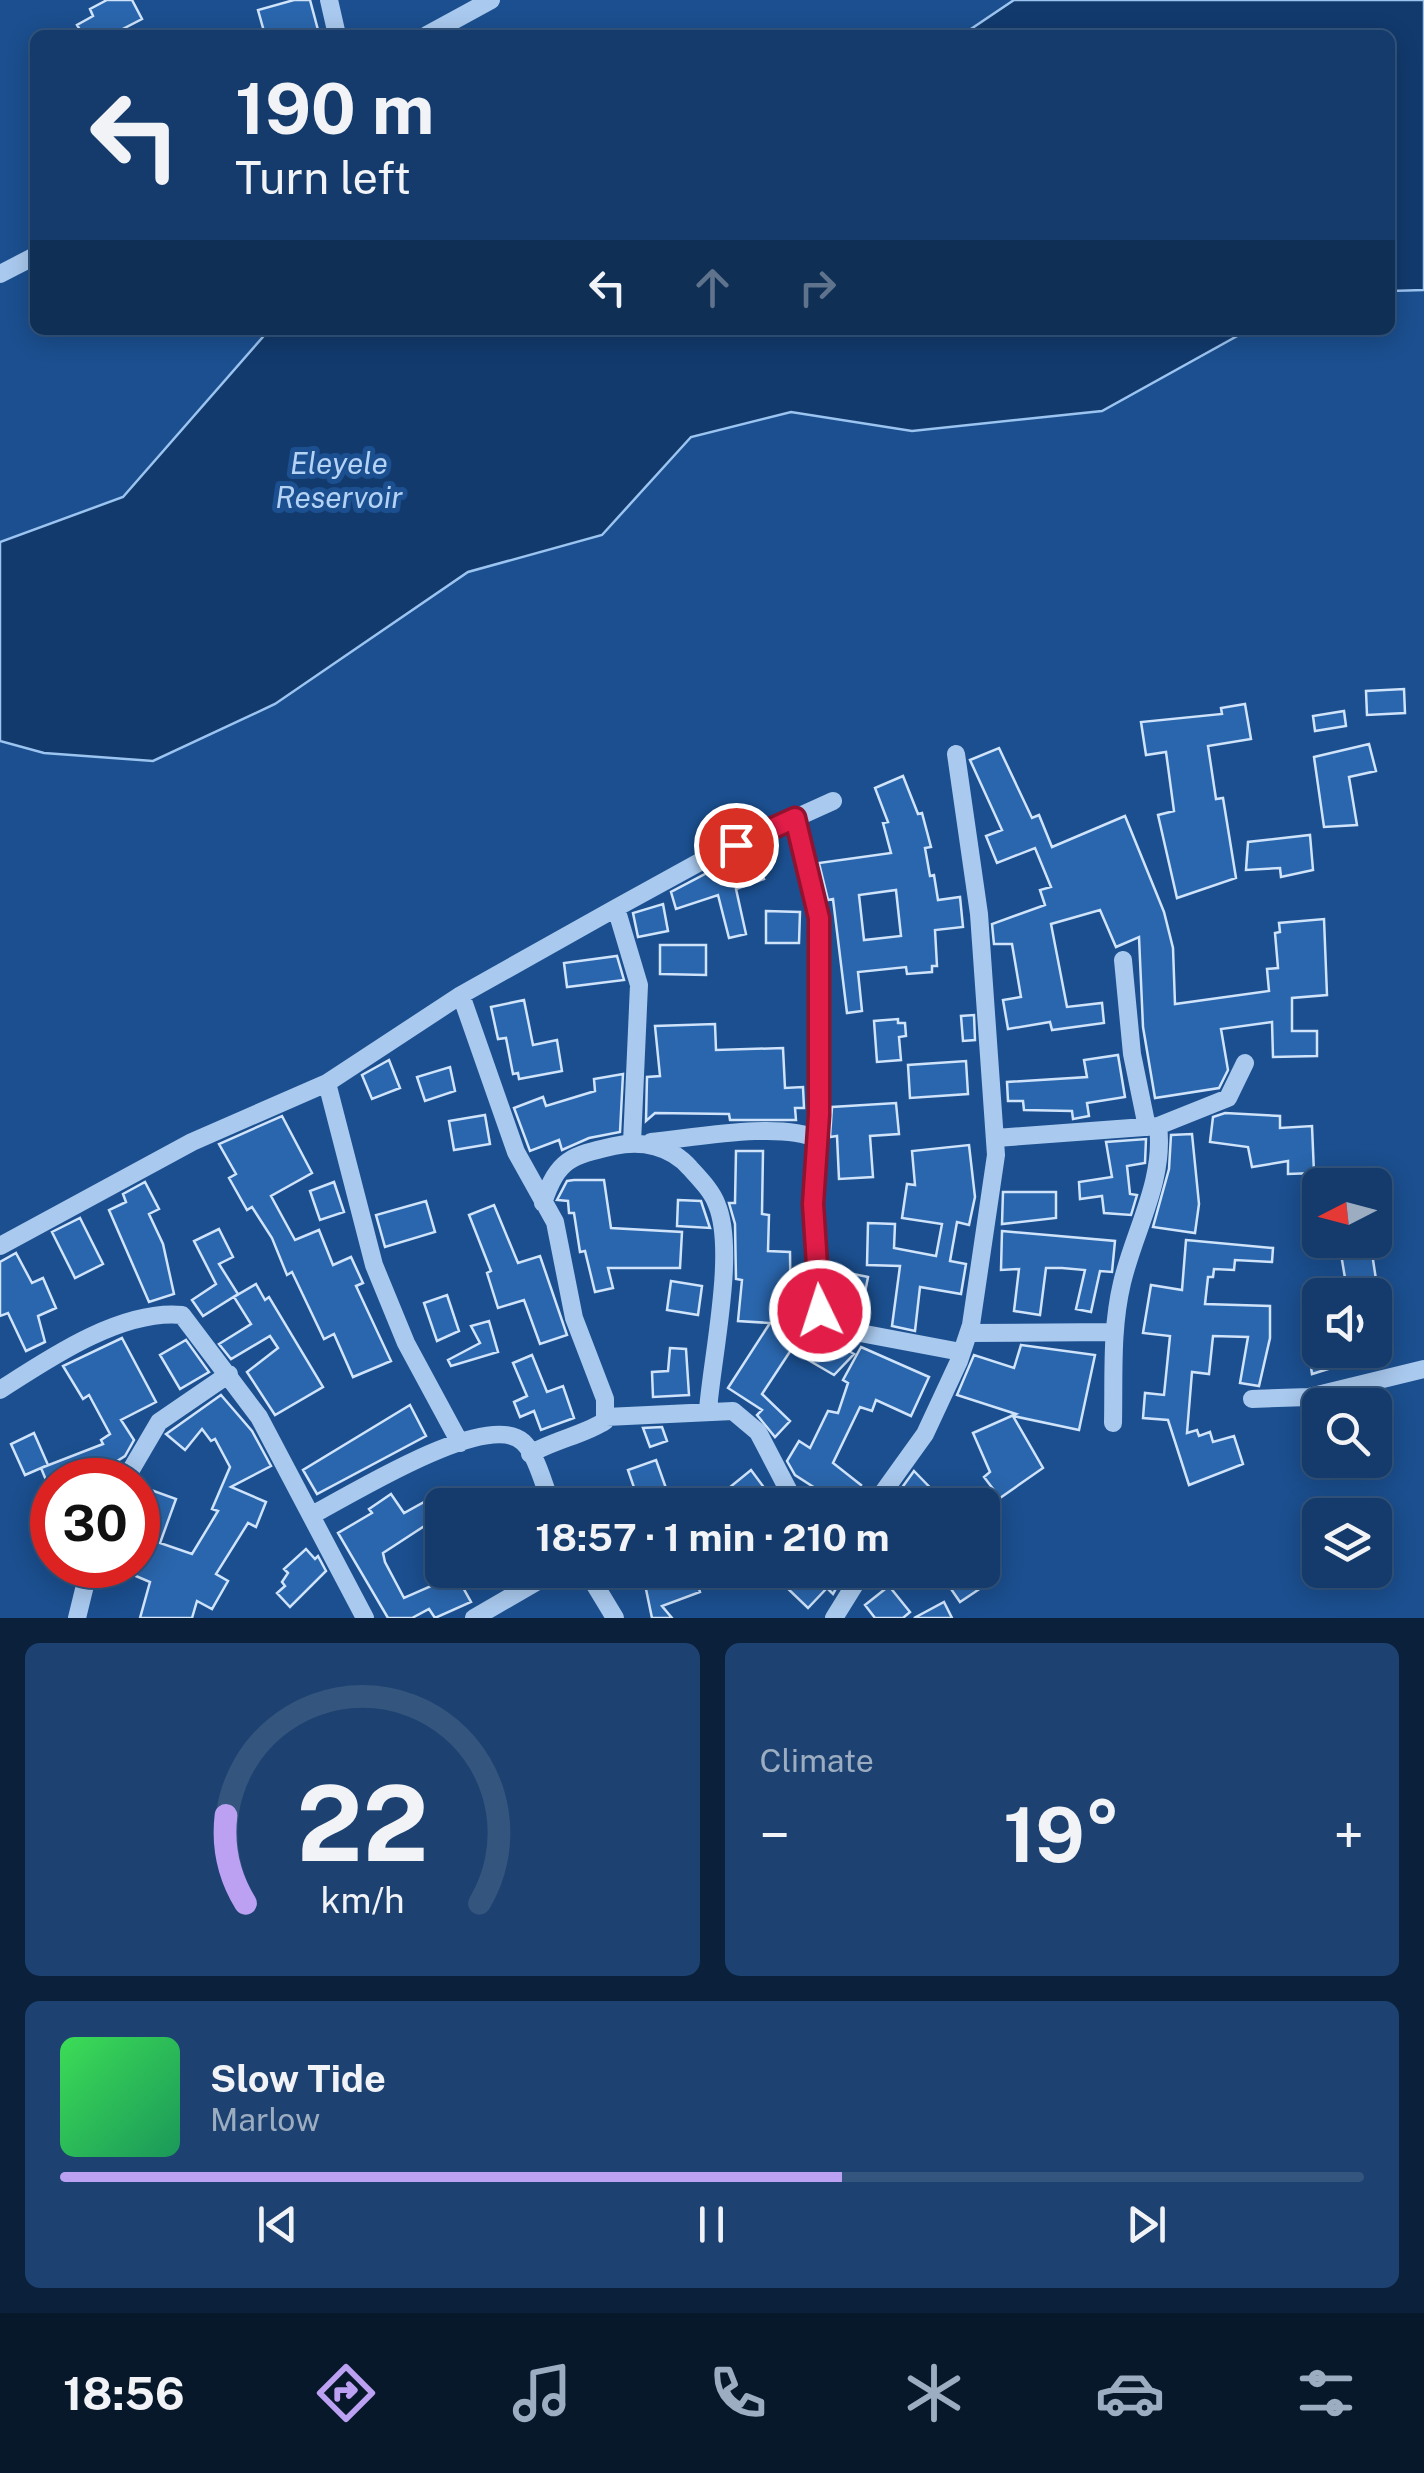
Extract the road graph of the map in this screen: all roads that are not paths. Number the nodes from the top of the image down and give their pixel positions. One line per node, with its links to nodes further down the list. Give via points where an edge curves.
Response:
1 (328, 0): 3 (street)
2 (491, 0): 4 (street)
3 (335, 30)
4 (436, 30)
5 (30, 259): 6 (street)
6 (0, 274)
7 (956, 754): 17 (street, via 979,914)
8 (833, 801): 9 (street)
9 (795, 818): 10 (street); 16 (street, via 819,918)
10 (616, 908): 12 (street); 18 (street, via 639,985)
11 (1123, 960): 15 (street, via 1132,1054)
12 (461, 995): 14 (street); 19 (street, via 497,1108)
13 (1245, 1063): 15 (street, via 1228,1098)
14 (327, 1083): 20 (street, via 192,1142); 31 (street, via 374,1266)
15 (1152, 1126): 17 (street); 22 (street, via 1160,1160)
16 (817, 1138): 18 (street, via 753,1134); 23 (street, via 813,1204 820,1311 839,1330)
17 (996, 1138): 21 (street)
18 (638, 1143): 19 (street, via 581,1153 559,1166); 28 (street, via 682,1158 717,1202 724,1272)
19 (543, 1202): 29 (street, via 555,1222 574,1318 606,1399)
20 (0, 1246)
21 (968, 1332): 22 (street); 23 (street)
22 (1114, 1332): 30 (street)
23 (961, 1352): 36 (street, via 926,1434)
24 (1424, 1369): 27 (street, via 1309,1397)
25 (229, 1374): 26 (street, via 189,1321 174,1314 79,1341); 33 (street, via 159,1422); 37 (street)
26 (0, 1390)
27 (1252, 1399)
28 (708, 1410): 29 (street); 35 (street, via 733,1410 758,1432)
29 (606, 1417): 32 (street)
30 (1113, 1423)
31 (460, 1443): 32 (street, via 512,1435); 37 (street)
32 (530, 1454): 34 (street)
33 (138, 1458)
34 (545, 1488)
35 (787, 1488)
36 (886, 1488)
37 (312, 1514): 43 (street)
38 (84, 1588): 42 (street)
39 (526, 1588): 44 (street)
40 (597, 1588): 45 (street)
41 (853, 1588): 46 (street)
42 (77, 1618)
43 (365, 1618)
44 (474, 1618)
45 (615, 1618)
46 (834, 1618)

